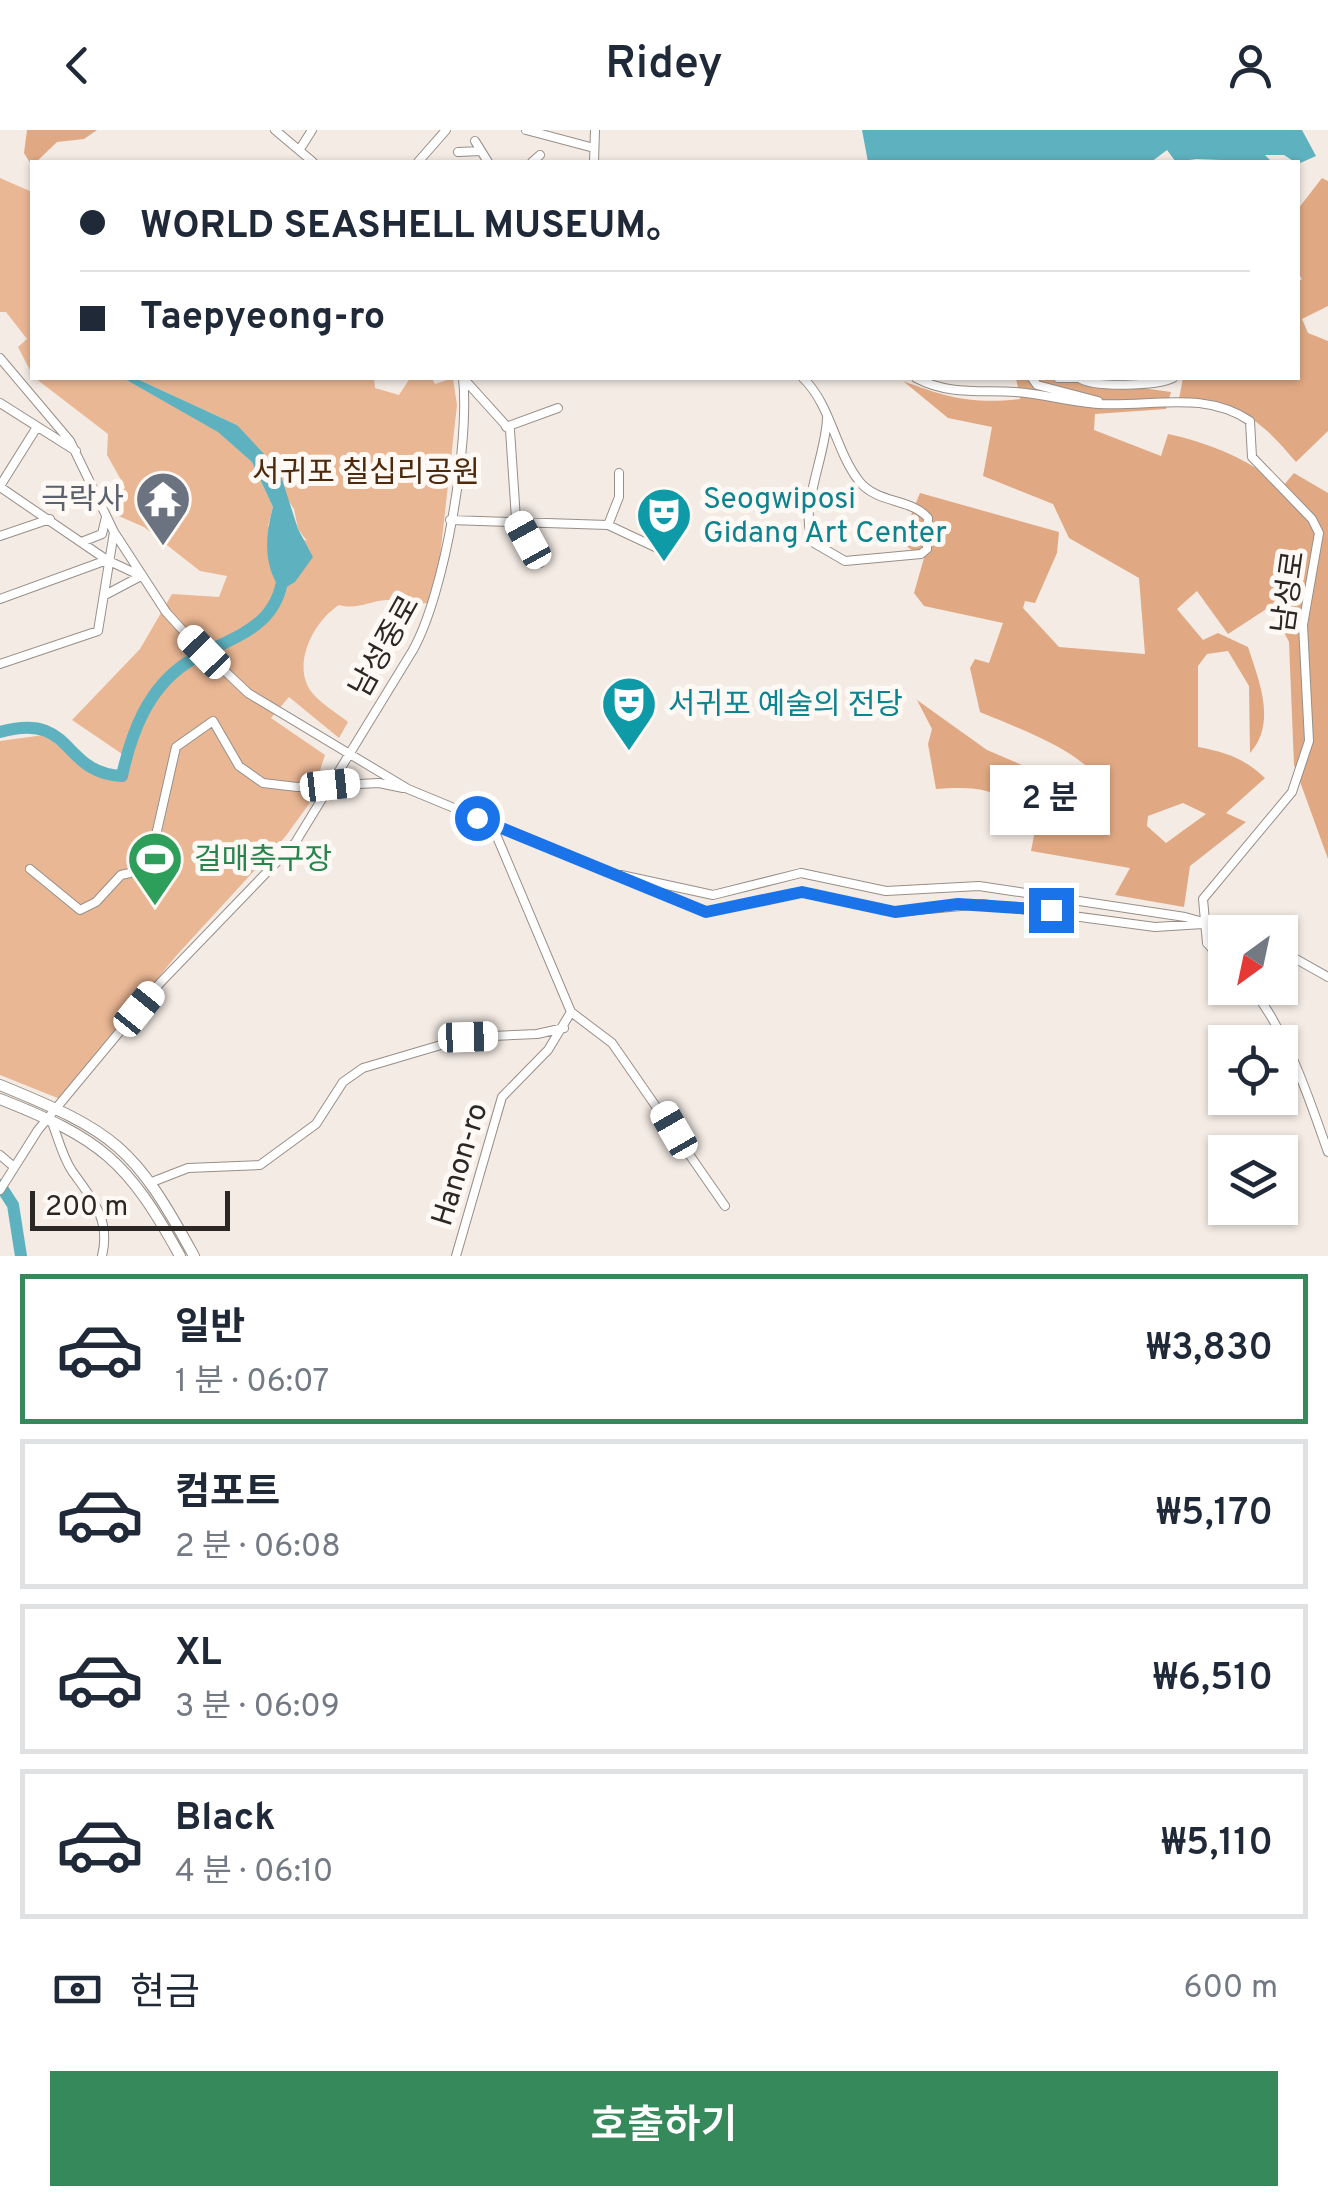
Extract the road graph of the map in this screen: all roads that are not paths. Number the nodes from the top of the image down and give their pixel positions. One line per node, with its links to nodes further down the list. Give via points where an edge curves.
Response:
1 (275, 130): 8 (street)
2 (312, 130): 8 (street)
3 (446, 130): 13 (street)
4 (526, 130): 7 (street)
5 (595, 130): 7 (street)
6 (475, 141): 9 (street)
7 (594, 148): 16 (street)
8 (300, 149): 12 (street)
9 (481, 151): 10 (street); 14 (street)
10 (458, 152)
11 (540, 155): 15 (street)
12 (311, 160)
13 (420, 160)
14 (487, 160)
15 (534, 160)
16 (594, 160)
17 (0, 358): 31 (street)
18 (463, 380): 37 (street, 남성중로)
19 (465, 380): 30 (street)
20 (805, 380): 28 (street)
21 (922, 380): 26 (street, 남성로, via 960,392)
22 (1033, 380): 26 (street)
23 (1082, 380): 24 (street, via 1090,386)
24 (1169, 380)
25 (0, 403): 29 (street)
26 (1101, 404): 55 (street, 남성로, via 1212,403 1238,413 1250,421 1252,457 1319,533 1303,624 1310,734 1305,764 1292,792 1203,899)
27 (558, 408): 30 (street)
28 (827, 418): 28 (street, via 824,456 806,510 814,543 844,560 916,556 928,549 928,518 860,482)
29 (37, 427): 31 (street); 33 (street)
30 (506, 427): 36 (street)
31 (76, 451): 34 (street)
32 (620, 473): 38 (street)
33 (0, 486): 35 (street)
34 (106, 517): 39 (street); 41 (street, via 102,534)
35 (50, 519): 40 (street); 41 (street)
36 (516, 519): 37 (street); 38 (street); 44 (street)
37 (450, 520): 49 (street, 남성중로, via 428,623)
38 (608, 524): 42 (street)
39 (114, 532): 43 (street); 45 (street)
40 (0, 536)
41 (84, 541): 43 (street)
42 (656, 548)
43 (107, 560): 45 (street); 46 (street); 47 (street)
44 (540, 562)
45 (141, 576): 46 (street); 49 (street, via 221,670)
46 (105, 595): 48 (street, via 98,631)
47 (0, 598)
48 (0, 664)
49 (348, 753): 50 (street, 남성중로); 51 (street)
50 (330, 785): 51 (street, via 379,782); 53 (street, via 263,783 239,766 213,721 176,747 151,848 96,902 80,910); 66 (street, 남성중로, via 296,842 160,984)
51 (408, 789): 52 (street)
52 (492, 825): 54 (street); 61 (street)
53 (30, 869)
54 (602, 870): 55 (street, via 714,895 801,873 886,891 980,886); 55 (street, via 706,912 802,892 895,912 983,904 1155,926)
55 (1203, 924): 56 (street); 57 (street)
56 (1208, 925)
57 (1206, 943)
58 (1298, 960): 59 (street)
59 (1328, 977)
60 (1263, 1005): 68 (street, via 1299,1068)
61 (571, 1012): 62 (street, Hanon-ro); 73 (street, via 612,1043)
62 (564, 1028): 71 (street, via 468,1037 363,1068 343,1082 316,1124 260,1166 188,1168); 77 (street, Hanon-ro, via 502,1097)
63 (0, 1085): 65 (main road)
64 (1, 1101): 65 (main road)
65 (32, 1105): 66 (main road); 67 (main road)
66 (58, 1107): 67 (street, 남성중로); 71 (main road, via 122,1148)
67 (50, 1119): 70 (street, 남성중로); 74 (street, via 71,1170 98,1202); 75 (main road, via 92,1142 134,1179)
68 (1328, 1152)
69 (0, 1155): 70 (street)
70 (14, 1167): 72 (street, 남성중로)
71 (152, 1182): 76 (main road)
72 (0, 1190)
73 (725, 1206)
74 (102, 1256)
75 (180, 1256)
76 (194, 1256)
77 (456, 1256)

